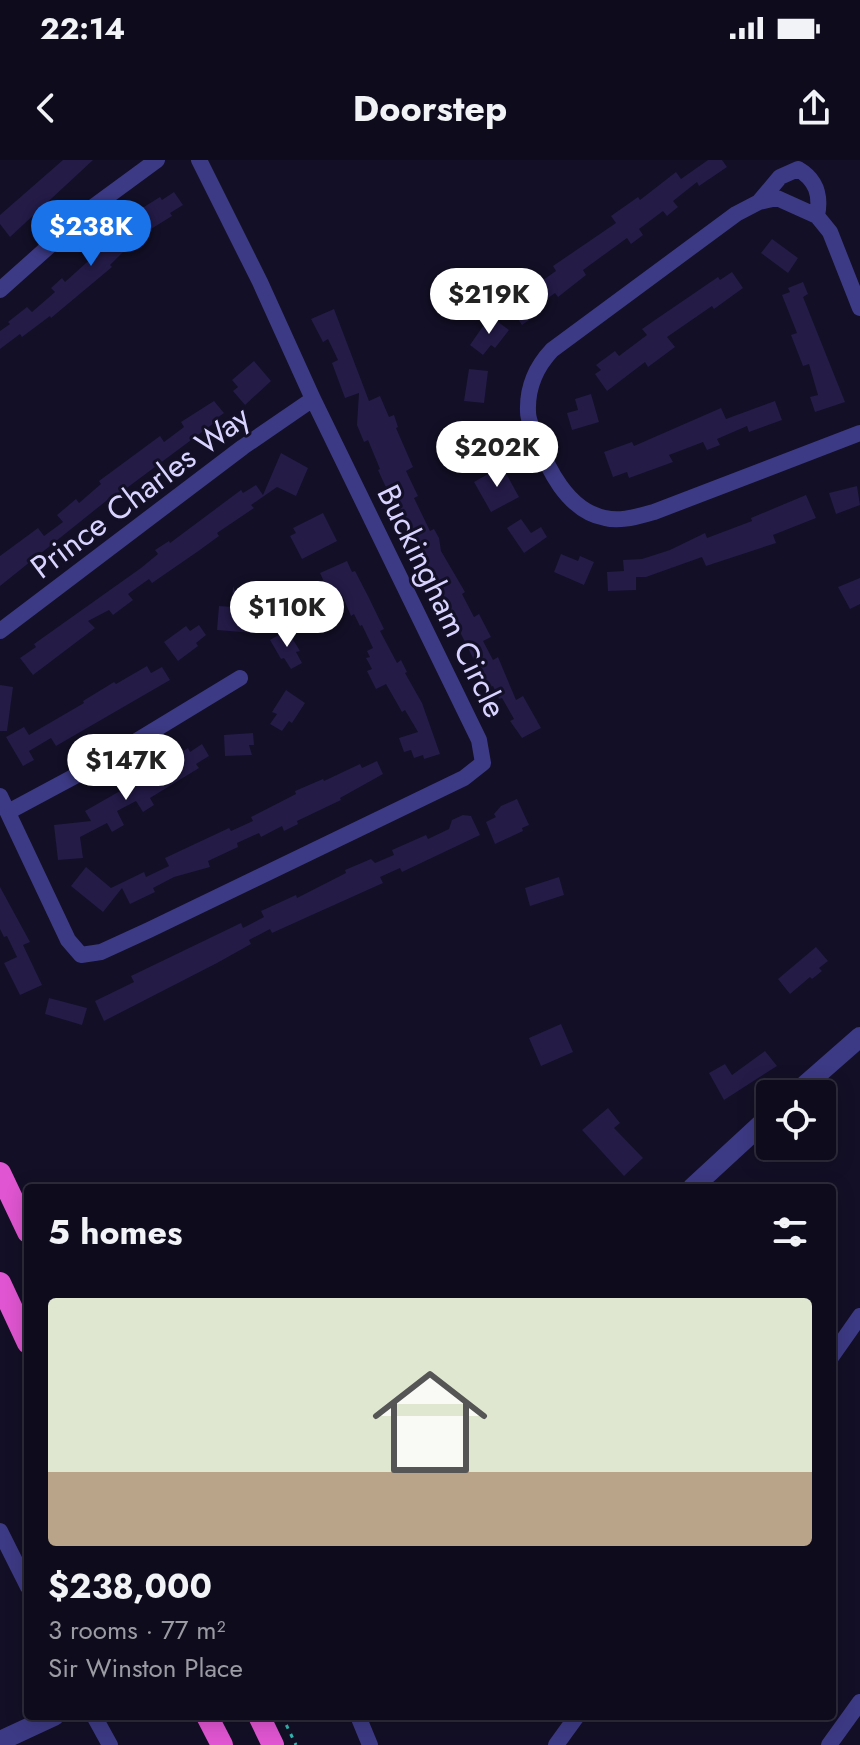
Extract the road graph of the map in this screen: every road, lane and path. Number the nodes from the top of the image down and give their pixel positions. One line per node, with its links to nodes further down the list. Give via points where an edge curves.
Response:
1 (157, 160): 5 (street, via 93,207)
2 (199, 160): 7 (street, Buckingham Circle)
3 (759, 202): 4 (street, via 777,198); 4 (street, via 780,177 798,169 817,188); 8 (street, via 538,365 527,415 543,457 583,510 605,518 628,518)
4 (817, 216): 6 (street, via 830,232)
5 (0, 290)
6 (860, 308)
7 (313, 399): 9 (street, Prince Charles Way); 12 (street, Buckingham Circle, via 479,740 483,763 464,778 149,930 101,952 81,955 68,940)
8 (860, 433)
9 (0, 631)
10 (240, 678): 12 (street)
11 (0, 796): 12 (street, Buckingham Circle)
12 (8, 812)
13 (860, 1037): 14 (street)
14 (811, 1080)
15 (756, 1129): 17 (street)
16 (0, 1173): 18 (highway)
17 (696, 1184)
18 (24, 1224)
19 (0, 1283): 21 (highway)
20 (860, 1316): 22 (street)
21 (24, 1334)
22 (836, 1350)
23 (0, 1531): 24 (street)
24 (24, 1579)
25 (860, 1702): 40 (street)
26 (45, 1720): 33 (street)
27 (96, 1720): 34 (street)
28 (209, 1720): 35 (highway)
29 (261, 1720): 36 (highway)
30 (284, 1720): 37 (path)
31 (360, 1720): 38 (street)
32 (574, 1720): 39 (street)
33 (0, 1741)
34 (110, 1745)
35 (222, 1745)
36 (273, 1745)
37 (296, 1745)
38 (370, 1745)
39 (556, 1745)
40 (829, 1745)

